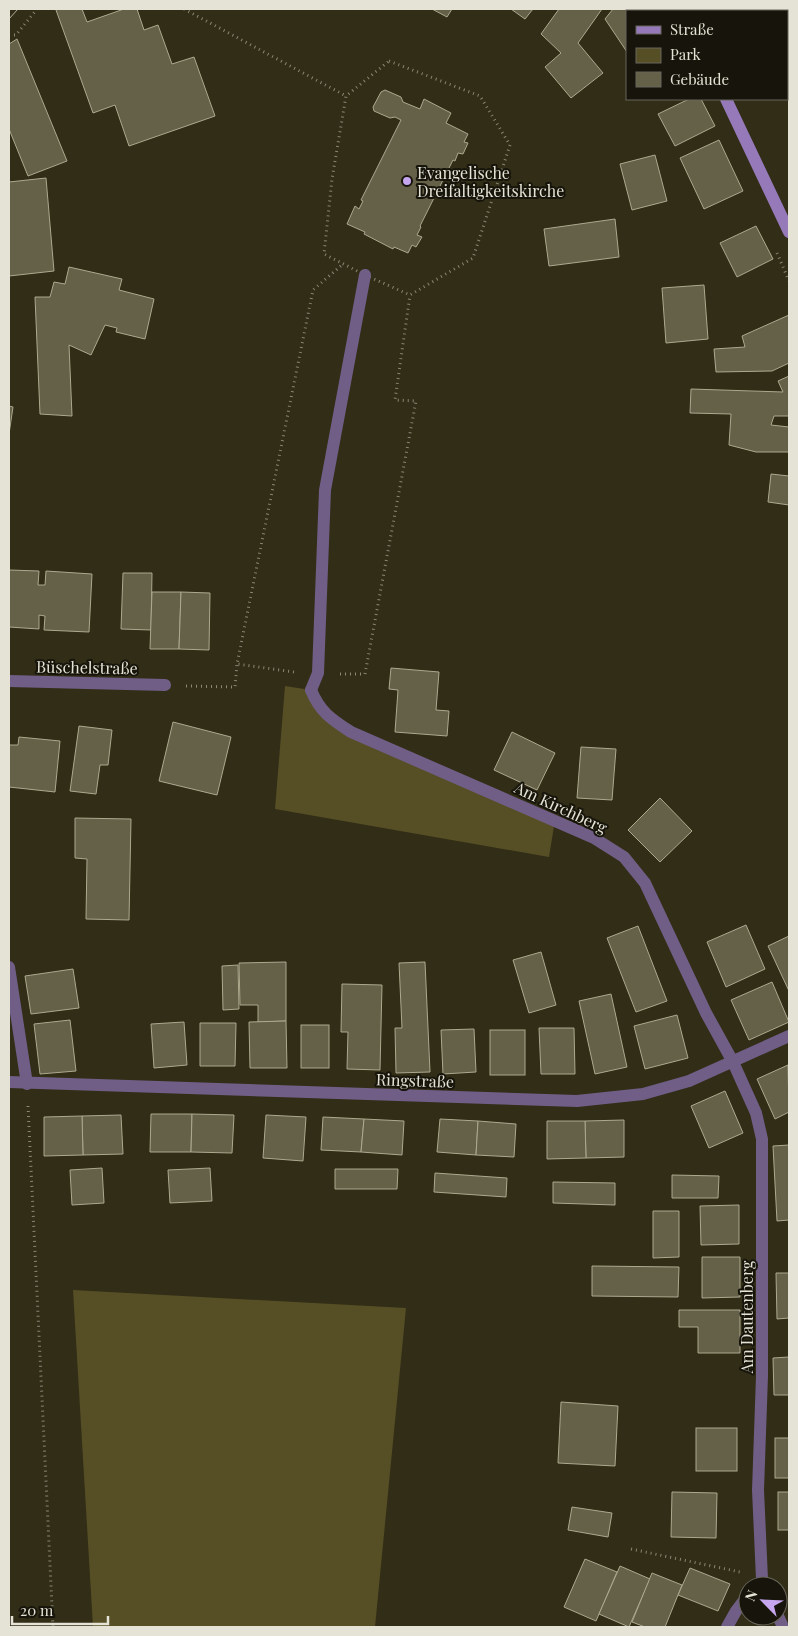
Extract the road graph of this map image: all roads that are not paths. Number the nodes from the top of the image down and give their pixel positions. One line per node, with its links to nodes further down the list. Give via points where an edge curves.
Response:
1 (726, 100): 2 (street)
2 (789, 232)
3 (365, 275): 8 (street, Am Kirchberg, via 325,490 318,673 310,690 316,703 326,716 351,732 579,831 624,857 645,883 706,1013)
4 (9, 682): 5 (street, Büschelstraße)
5 (165, 685)
6 (9, 967): 10 (street)
7 (789, 1036): 8 (street, Ringstraße)
8 (734, 1062): 10 (street, Ringstraße, via 689,1082 643,1094 577,1101); 11 (street, Am Dautenberg, via 756,1113 762,1139 762,1376 758,1490)
9 (9, 1082): 10 (street, Ringstraße)
10 (27, 1084)
11 (761, 1576)
12 (738, 1608): 13 (street)
13 (727, 1627)

